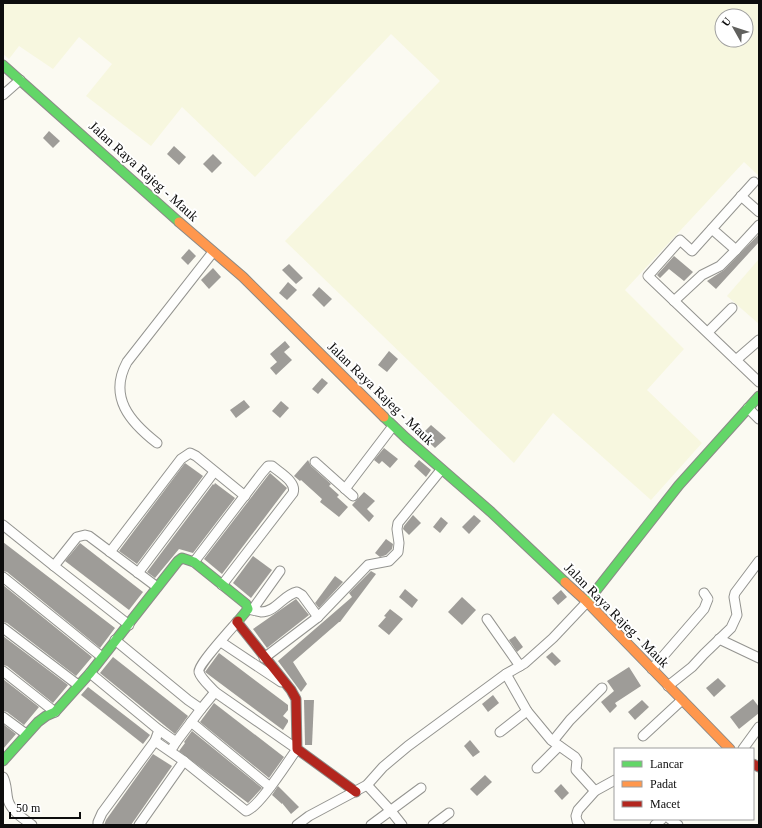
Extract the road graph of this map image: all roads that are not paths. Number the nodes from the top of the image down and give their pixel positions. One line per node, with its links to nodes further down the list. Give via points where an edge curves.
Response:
1 (3, 65): 2 (main road, Jalan Raya Rajeg - Mauk)
2 (20, 80): 3 (street); 10 (main road, Jalan Raya Rajeg - Mauk)
3 (3, 95)
4 (754, 182): 5 (street)
5 (741, 196): 6 (street); 8 (street)
6 (759, 212)
7 (759, 225): 9 (street)
8 (712, 229): 9 (street); 11 (street, via 692,251 680,240 648,276)
9 (736, 250): 11 (street, via 720,266 702,275)
10 (212, 252): 20 (main road, Jalan Raya Rajeg - Mauk, via 243,277); 21 (street, via 123,369 120,389 125,410 143,432)
11 (674, 301): 13 (street)
12 (732, 308): 13 (street)
13 (708, 332): 15 (street)
14 (759, 340): 15 (street)
15 (736, 360): 16 (street)
16 (759, 382)
17 (759, 396): 18 (main road)
18 (748, 408): 19 (street); 39 (main road, via 679,484)
19 (759, 419)
20 (392, 426): 23 (main road, Jalan Raya Rajeg - Mauk); 25 (street)
21 (157, 443)
22 (315, 462): 25 (street)
23 (441, 470): 39 (main road, Jalan Raya Rajeg - Mauk, via 491,512); 41 (street, via 398,523 398,552 389,561 368,565)
24 (214, 472): 26 (street); 29 (street, via 193,454 187,454); 34 (street)
25 (344, 489): 27 (street)
26 (245, 496): 31 (street); 36 (street, via 269,466 290,481 294,488 292,495)
27 (353, 496)
28 (3, 525): 32 (street)
29 (110, 552): 32 (street, via 89,536 80,535); 34 (street)
30 (759, 560): 46 (street, via 735,593 737,615)
31 (194, 562): 36 (main road); 37 (main road, via 182,558)
32 (54, 566): 44 (street)
33 (280, 571): 40 (street)
34 (138, 573): 37 (street)
35 (3, 578): 49 (street)
36 (222, 585): 40 (main road)
37 (157, 587): 44 (main road)
38 (704, 593): 53 (street, via 708,599 704,608)
39 (586, 602): 52 (street, via 553,638); 53 (main road, Jalan Raya Rajeg - Mauk)
40 (252, 610): 41 (street, via 260,612 270,609 290,594 297,592 302,595); 43 (main road)
41 (318, 618): 50 (street)
42 (487, 619): 52 (street)
43 (237, 622): 48 (street); 50 (main road)
44 (128, 625): 47 (main road)
45 (3, 628): 57 (street)
46 (719, 639): 51 (street); 59 (street, via 692,667)
47 (115, 640): 49 (main road); 63 (street)
48 (221, 642): 58 (street); 61 (street, via 204,660 199,671)
49 (102, 657): 55 (main road)
50 (264, 658): 58 (main road)
51 (759, 658)
52 (520, 666): 56 (street)
53 (652, 669): 59 (main road, Jalan Raya Rajeg - Mauk)
54 (3, 671): 64 (street)
55 (90, 674): 57 (main road); 69 (street)
56 (506, 674): 65 (street); 85 (street, via 408,746 383,767)
57 (78, 685): 64 (main road)
58 (286, 685): 78 (main road, via 296,699)
59 (668, 686): 62 (main road, Jalan Raya Rajeg - Mauk)
60 (602, 688): 75 (street, via 570,720)
61 (215, 692): 63 (street); 78 (street)
62 (682, 700): 72 (street); 76 (main road, Jalan Raya Rajeg - Mauk)
63 (201, 709): 67 (street)
64 (55, 712): 71 (main road, via 38,722)
65 (527, 712): 70 (street); 75 (street)
66 (3, 717): 71 (street)
67 (191, 722): 74 (street); 86 (street)
68 (759, 727): 77 (street)
69 (159, 730): 73 (street); 74 (street)
70 (500, 732)
71 (26, 734): 80 (main road)
72 (643, 736)
73 (155, 741): 79 (street); 93 (street, via 102,813)
74 (176, 742): 79 (street)
75 (556, 744): 82 (street); 88 (street, via 575,757 576,770)
76 (729, 748)
77 (744, 748)
78 (297, 749): 86 (street); 89 (main road)
79 (170, 752): 81 (street)
80 (3, 761)
81 (184, 761): 86 (street, via 246,811 250,810); 94 (street)
82 (537, 768)
83 (3, 778): 92 (street, via 11,806)
84 (614, 781): 88 (street)
85 (367, 785): 89 (street); 90 (street)
86 (270, 787)
87 (422, 788): 90 (street)
88 (595, 791): 99 (street, via 578,810 576,816)
89 (356, 792): 95 (street)
90 (391, 811): 96 (street); 97 (street)
91 (449, 813): 98 (street)
92 (32, 825)
93 (98, 825)
94 (139, 825)
95 (297, 825)
96 (371, 825)
97 (402, 825)
98 (433, 825)
99 (580, 825)

